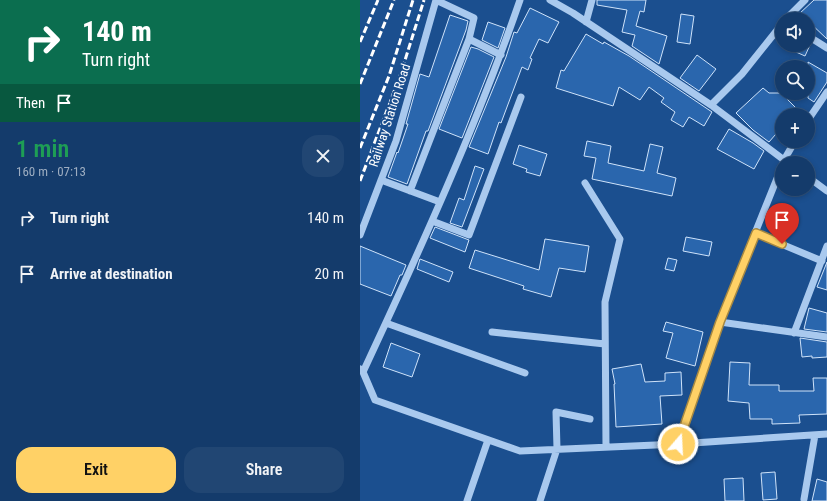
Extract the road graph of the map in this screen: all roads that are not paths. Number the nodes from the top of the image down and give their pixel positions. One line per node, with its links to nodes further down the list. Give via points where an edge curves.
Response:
1 (436, 0): 9 (street, via 474,18); 18 (street, Railway Station Road, via 396,141)
2 (520, 0): 12 (street)
3 (550, 0): 7 (street)
4 (592, 0): 7 (street)
5 (805, 0): 6 (street)
6 (793, 12)
7 (586, 22): 15 (street)
8 (775, 33): 15 (street, via 742,74)
9 (469, 40): 12 (street); 22 (street)
10 (815, 40): 11 (street)
11 (827, 48)
12 (501, 55): 24 (street)
13 (827, 92): 16 (street)
14 (521, 97): 25 (street, via 469,235)
15 (711, 105): 17 (street)
16 (815, 110)
17 (776, 156)
18 (381, 180): 22 (street); 27 (street, Railway Station Road)
19 (815, 182): 23 (street)
20 (585, 183): 35 (street, via 620,239 605,302)
21 (775, 187): 26 (street)
22 (410, 191): 24 (street)
23 (827, 191)
24 (440, 202): 25 (street)
25 (432, 221): 31 (street)
26 (756, 233): 29 (street); 30 (street)
27 (360, 235)
28 (827, 246): 29 (street)
29 (822, 260): 33 (street)
30 (720, 322): 33 (street); 42 (street)
31 (386, 323): 36 (street); 37 (street)
32 (492, 332): 35 (street)
33 (794, 333): 34 (street)
34 (827, 337)
35 (605, 344): 43 (street)
36 (361, 370): 41 (street, via 375,400)
37 (524, 373)
38 (590, 419): 44 (street, via 556,412)
39 (827, 434): 40 (street)
40 (815, 435): 42 (street); 45 (street)
41 (488, 440): 44 (street, via 520,451); 46 (street)
42 (678, 444): 43 (street)
43 (606, 447): 44 (street)
44 (557, 449): 47 (street)
45 (804, 499)
46 (467, 501)
47 (540, 501)

